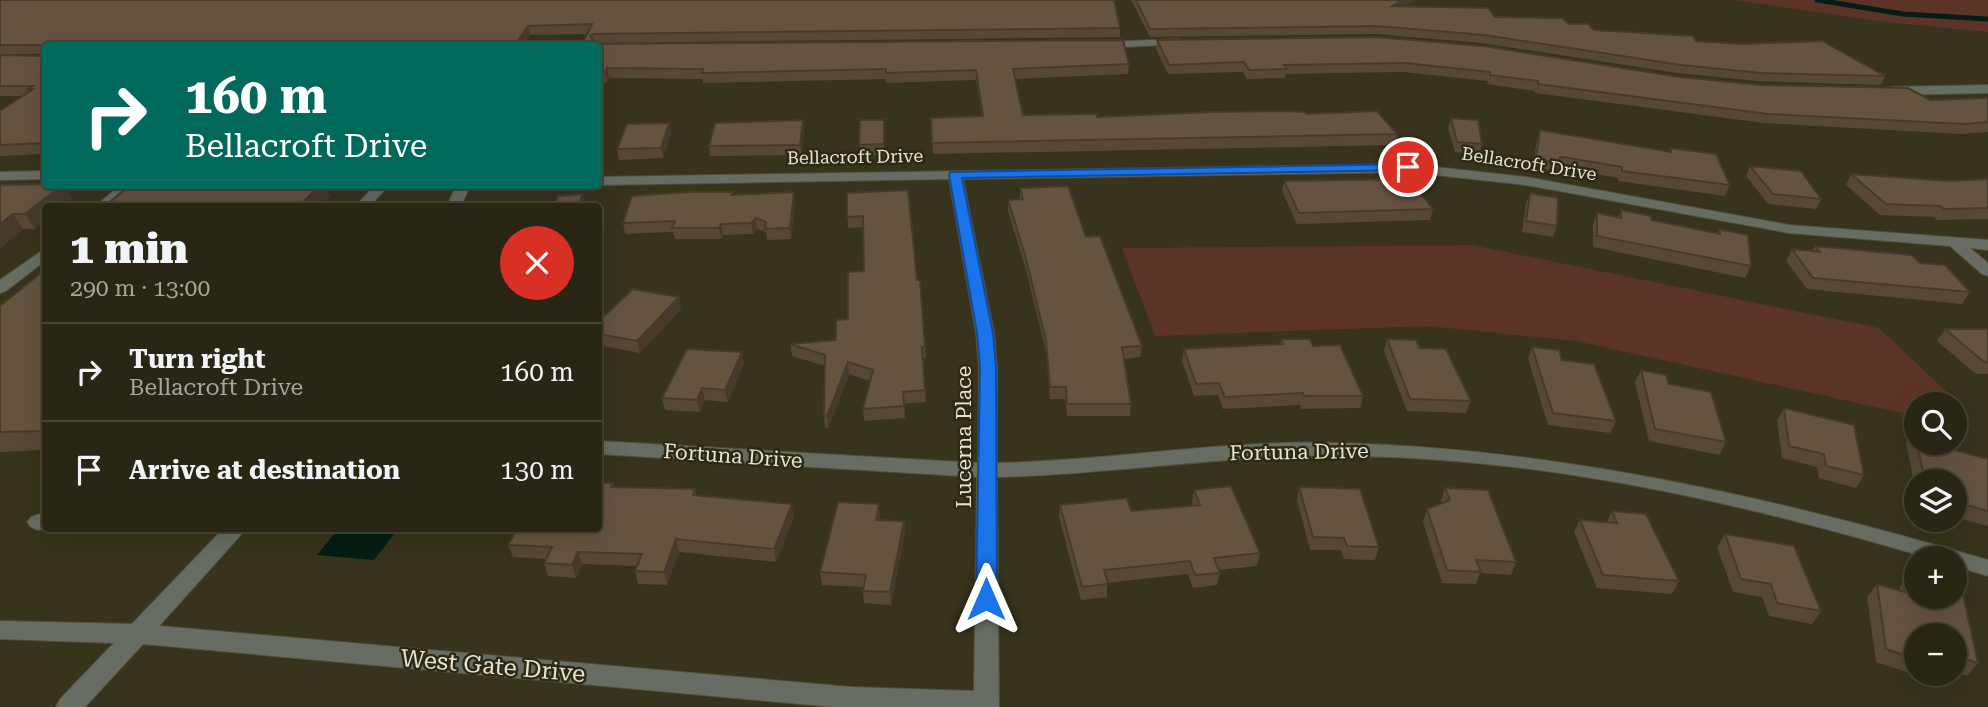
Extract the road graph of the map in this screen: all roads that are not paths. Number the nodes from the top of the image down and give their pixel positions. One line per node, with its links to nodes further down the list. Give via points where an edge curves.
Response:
1 (1189, 42): 2 (street)
2 (1085, 45)
3 (1988, 89): 4 (street)
4 (1883, 92)
5 (42, 175): 7 (street)
6 (955, 175): 8 (street, Bellacroft Drive); 13 (street, Bellacroft Drive, via 1408,167 1481,174 1758,224); 19 (street, Lucerna Place, via 985,333)
7 (0, 176)
8 (602, 181)
9 (124, 189): 11 (street)
10 (378, 189): 12 (street)
11 (106, 203)
12 (366, 203)
13 (1956, 244): 14 (street, Bellacroft Drive); 16 (street)
14 (1988, 246)
15 (42, 255): 17 (street)
16 (1988, 271)
17 (0, 288)
18 (602, 447): 19 (street, Fortuna Drive)
19 (987, 470): 21 (street, Fortuna Drive, via 1338,449 1490,459 1746,501); 24 (street, Lucerna Place)
20 (233, 532): 23 (street)
21 (1988, 568)
22 (0, 630): 23 (street, West Gate Drive)
23 (139, 634): 24 (street, West Gate Drive, via 851,698); 25 (street)
24 (986, 704)
25 (69, 707)

